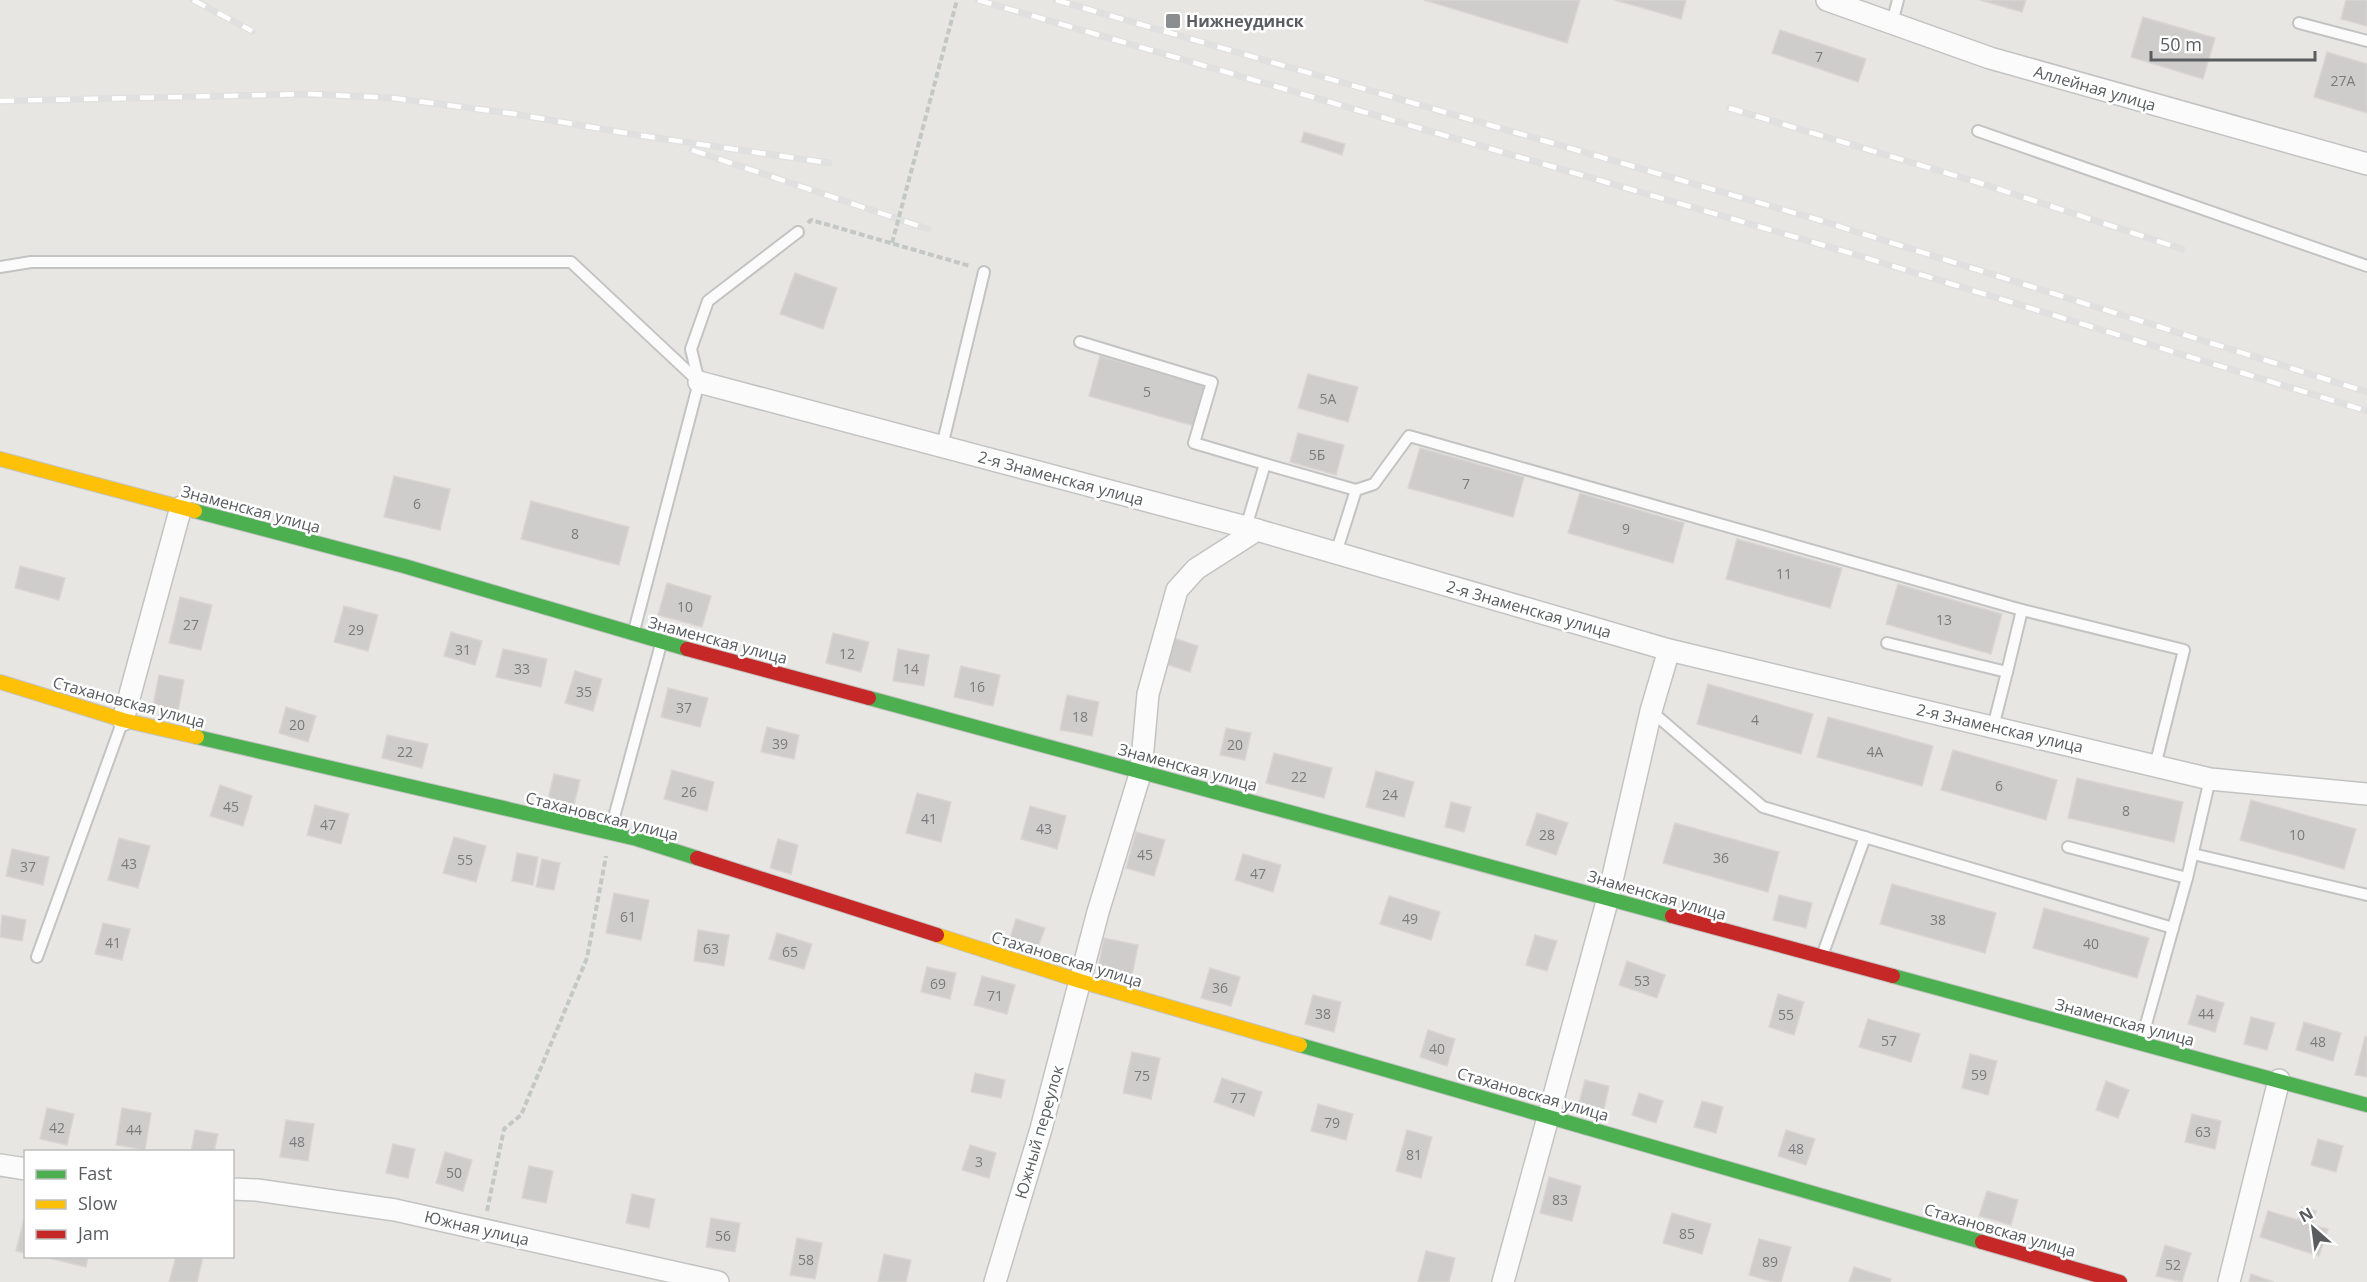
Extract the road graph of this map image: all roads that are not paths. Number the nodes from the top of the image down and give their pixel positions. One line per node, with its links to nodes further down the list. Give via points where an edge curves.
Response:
1 (1827, 0): 3 (street, Аллейная улица)
2 (1898, 0): 3 (lane)
3 (1892, 23): 7 (street, Аллейная улица, via 1989,58)
4 (2299, 23): 5 (lane)
5 (2367, 41)
6 (1978, 131): 9 (lane)
7 (2367, 164)
8 (798, 232): 13 (lane, via 708,301 691,349)
9 (2367, 266)
10 (0, 267): 13 (lane, via 30,262 571,262)
11 (984, 272): 14 (lane)
12 (1080, 342): 16 (lane, via 1212,382 1194,443)
13 (699, 382): 14 (street, 2-я Знаменская улица); 22 (lane)
14 (942, 446): 19 (street, 2-я Знаменская улица)
15 (0, 459): 18 (street, Знаменская улица)
16 (1265, 464): 17 (lane); 19 (lane)
17 (1356, 490): 20 (lane); 21 (lane, via 1374,484 1409,436)
18 (181, 507): 22 (street, Знаменская улица); 29 (street)
19 (1251, 528): 20 (street, 2-я Знаменская улица); 32 (street, Южный переулок, via 1196,569 1177,590 1149,694)
20 (1336, 553): 25 (street, 2-я Знаменская улица)
21 (2022, 610): 26 (lane); 31 (lane, via 2184,650)
22 (633, 634): 23 (street, Знаменская улица)
23 (662, 642): 32 (street, Знаменская улица); 35 (lane)
24 (1887, 643): 26 (lane)
25 (1669, 650): 28 (street); 30 (street, 2-я Знаменская улица)
26 (2007, 672): 30 (lane)
27 (0, 682): 29 (street, Стахановская улица)
28 (1651, 711): 36 (lane, via 1763,807); 41 (street)
29 (123, 720): 35 (street, Стахановская улица); 43 (lane)
30 (1993, 727): 31 (street, 2-я Знаменская улица)
31 (2155, 766): 33 (street, 2-я Знаменская улица)
32 (1141, 771): 41 (street, Знаменская улица); 45 (street, Южный переулок)
33 (2210, 779): 34 (street, 2-я Знаменская улица); 38 (lane)
34 (2367, 794)
35 (610, 832): 45 (street, Стахановская улица)
36 (1865, 837): 42 (lane); 44 (lane)
37 (2068, 847): 39 (lane)
38 (2193, 854): 39 (lane); 40 (lane)
39 (2187, 878): 42 (lane)
40 (2367, 895)
41 (1608, 898): 44 (street, Знаменская улица); 49 (street)
42 (2173, 928): 46 (lane)
43 (37, 957)
44 (1821, 959): 46 (street, Знаменская улица)
45 (1080, 981): 49 (street, Стахановская улица); 54 (street, Южный переулок)
46 (2141, 1044): 47 (street, Знаменская улица)
47 (2279, 1080): 48 (street, Знаменская улица); 57 (street)
48 (2367, 1106)
49 (1547, 1115): 55 (street); 56 (street, Стахановская улица)
50 (0, 1165): 51 (street)
51 (24, 1168)
52 (234, 1189): 53 (street, Южная улица, via 395,1210)
53 (718, 1282)
54 (995, 1282)
55 (1503, 1282)
56 (2120, 1282)
57 (2229, 1282)

